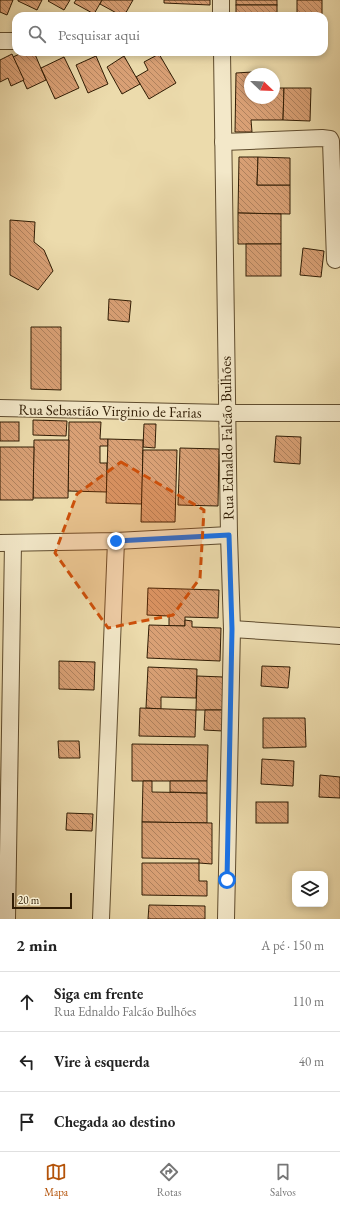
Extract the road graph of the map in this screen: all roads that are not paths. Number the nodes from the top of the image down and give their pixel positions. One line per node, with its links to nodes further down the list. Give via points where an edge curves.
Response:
1 (221, 0): 2 (street)
2 (221, 12)
3 (0, 41): 4 (street)
4 (12, 41)
5 (222, 56): 6 (street, Rua Ednaldo Falcão Bulhões)
6 (223, 142): 7 (street, via 330,139); 10 (street, Rua Ednaldo Falcão Bulhões)
7 (335, 260)
8 (0, 408): 10 (street, Rua Sebastião Virginio de Farias)
9 (340, 412): 10 (street, Rua Sebastião Virginio de Farias)
10 (227, 413): 11 (street, Rua Ednaldo Falcão Bulhões)
11 (229, 535): 12 (street); 14 (street, Rua Ednaldo Falcão Bulhões)
12 (116, 541): 13 (street); 17 (street)
13 (7, 543): 16 (street)
14 (232, 629): 15 (street); 18 (street, Rua Ednaldo Falcão Bulhões)
15 (340, 636)
16 (7, 919)
17 (101, 919)
18 (226, 919)

